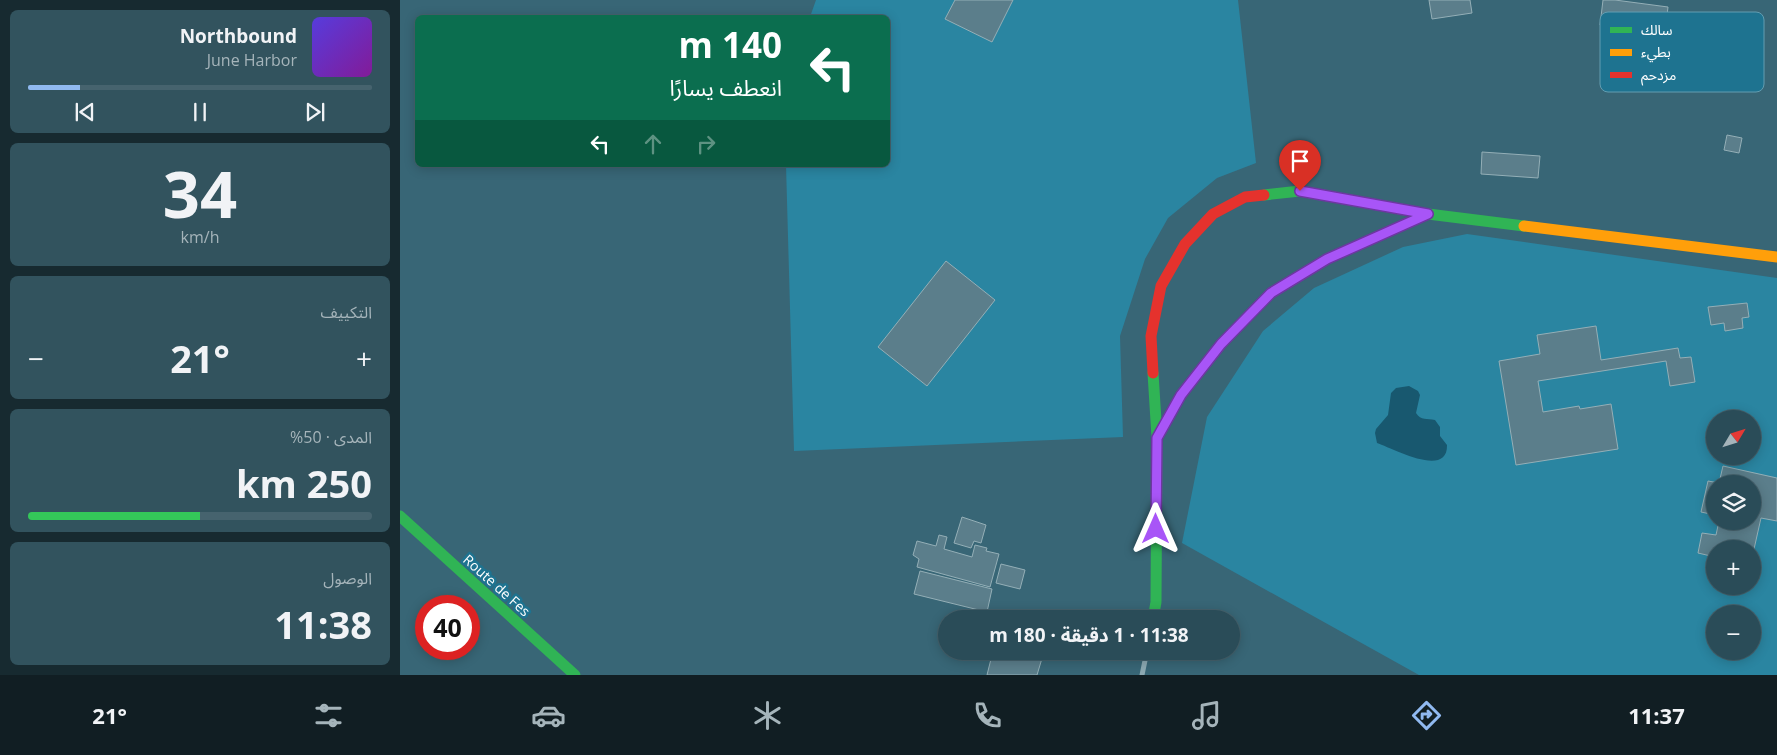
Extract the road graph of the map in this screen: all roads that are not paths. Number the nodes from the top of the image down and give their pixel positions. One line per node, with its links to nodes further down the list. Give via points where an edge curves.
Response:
1 (1428, 214): 2 (street); 3 (street, via 1327,259 1271,293 1221,344 1181,395); 3 (street, via 1300,191 1246,197 1213,214 1185,244 1161,286 1151,336)
2 (1777, 257)
3 (1157, 438): 5 (street)
4 (400, 516): 7 (street, Route de Fes)
5 (1155, 610)
6 (1146, 660): 8 (street)
7 (575, 675)
8 (1142, 675)

